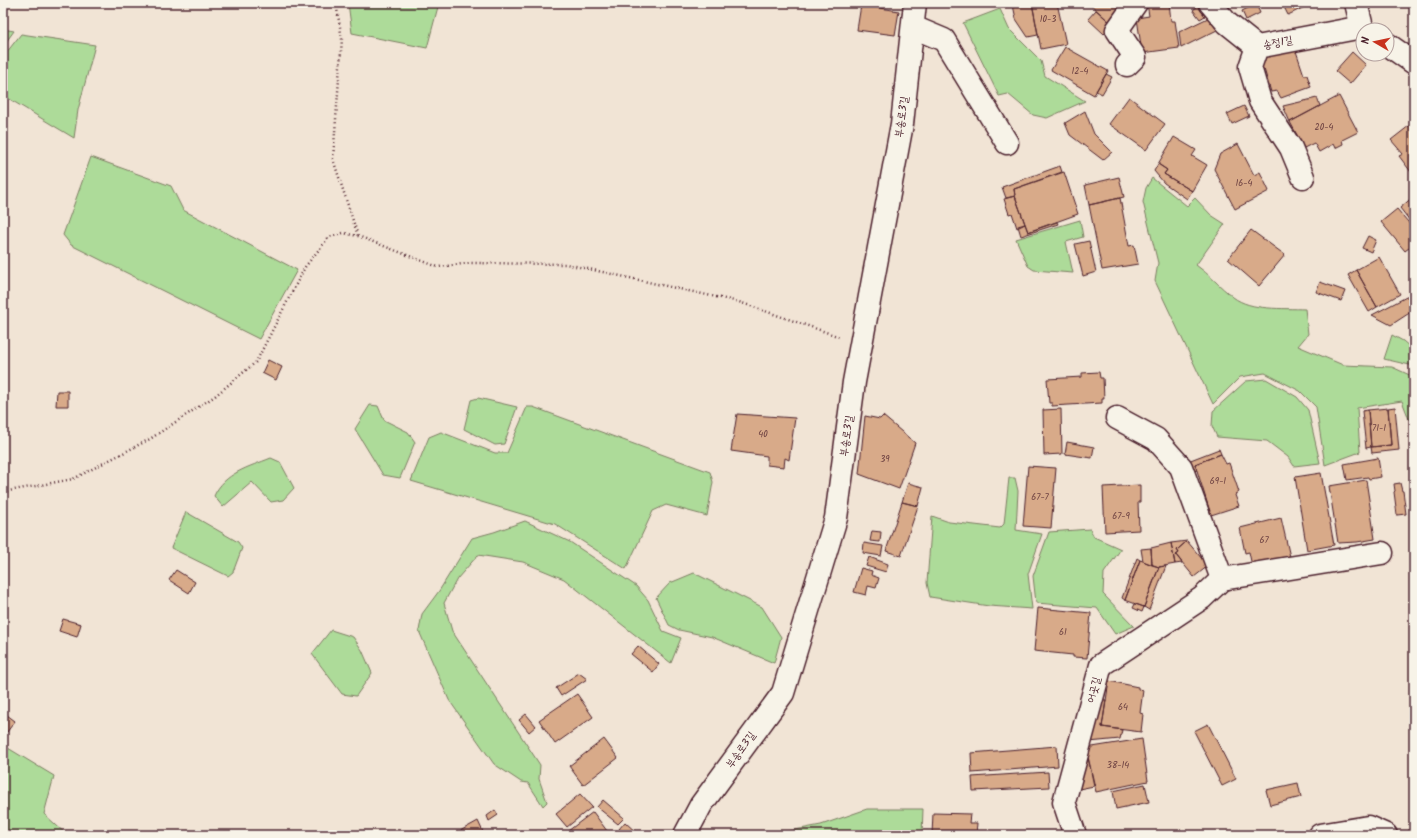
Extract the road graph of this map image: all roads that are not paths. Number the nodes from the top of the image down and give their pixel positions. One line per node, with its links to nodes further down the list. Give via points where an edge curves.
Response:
1 (915, 3): 6 (street, 부송로3길)
2 (1136, 3): 11 (street, via 1117,30 1135,57)
3 (1210, 3): 8 (street, 송정1길, via 1227,23)
4 (1356, 3): 5 (street)
5 (1362, 22)
6 (912, 27): 12 (street, via 944,40); 17 (street, 부송로3길, via 902,124 854,382 836,518 783,693 701,805)
7 (1355, 31): 8 (street, 송정1길)
8 (1257, 47): 13 (street, via 1250,66 1260,101 1291,148)
9 (1395, 50): 10 (street)
10 (1414, 63)
11 (1127, 65)
12 (1007, 143)
13 (1303, 177)
14 (1117, 418): 16 (street, via 1156,439 1181,467)
15 (1382, 552): 16 (street)
16 (1222, 579): 18 (street, 어곳길, via 1202,598 1101,665 1064,802)
17 (685, 835)
18 (1075, 835)
19 (1320, 835): 20 (street, via 1368,827)
20 (1386, 835)

